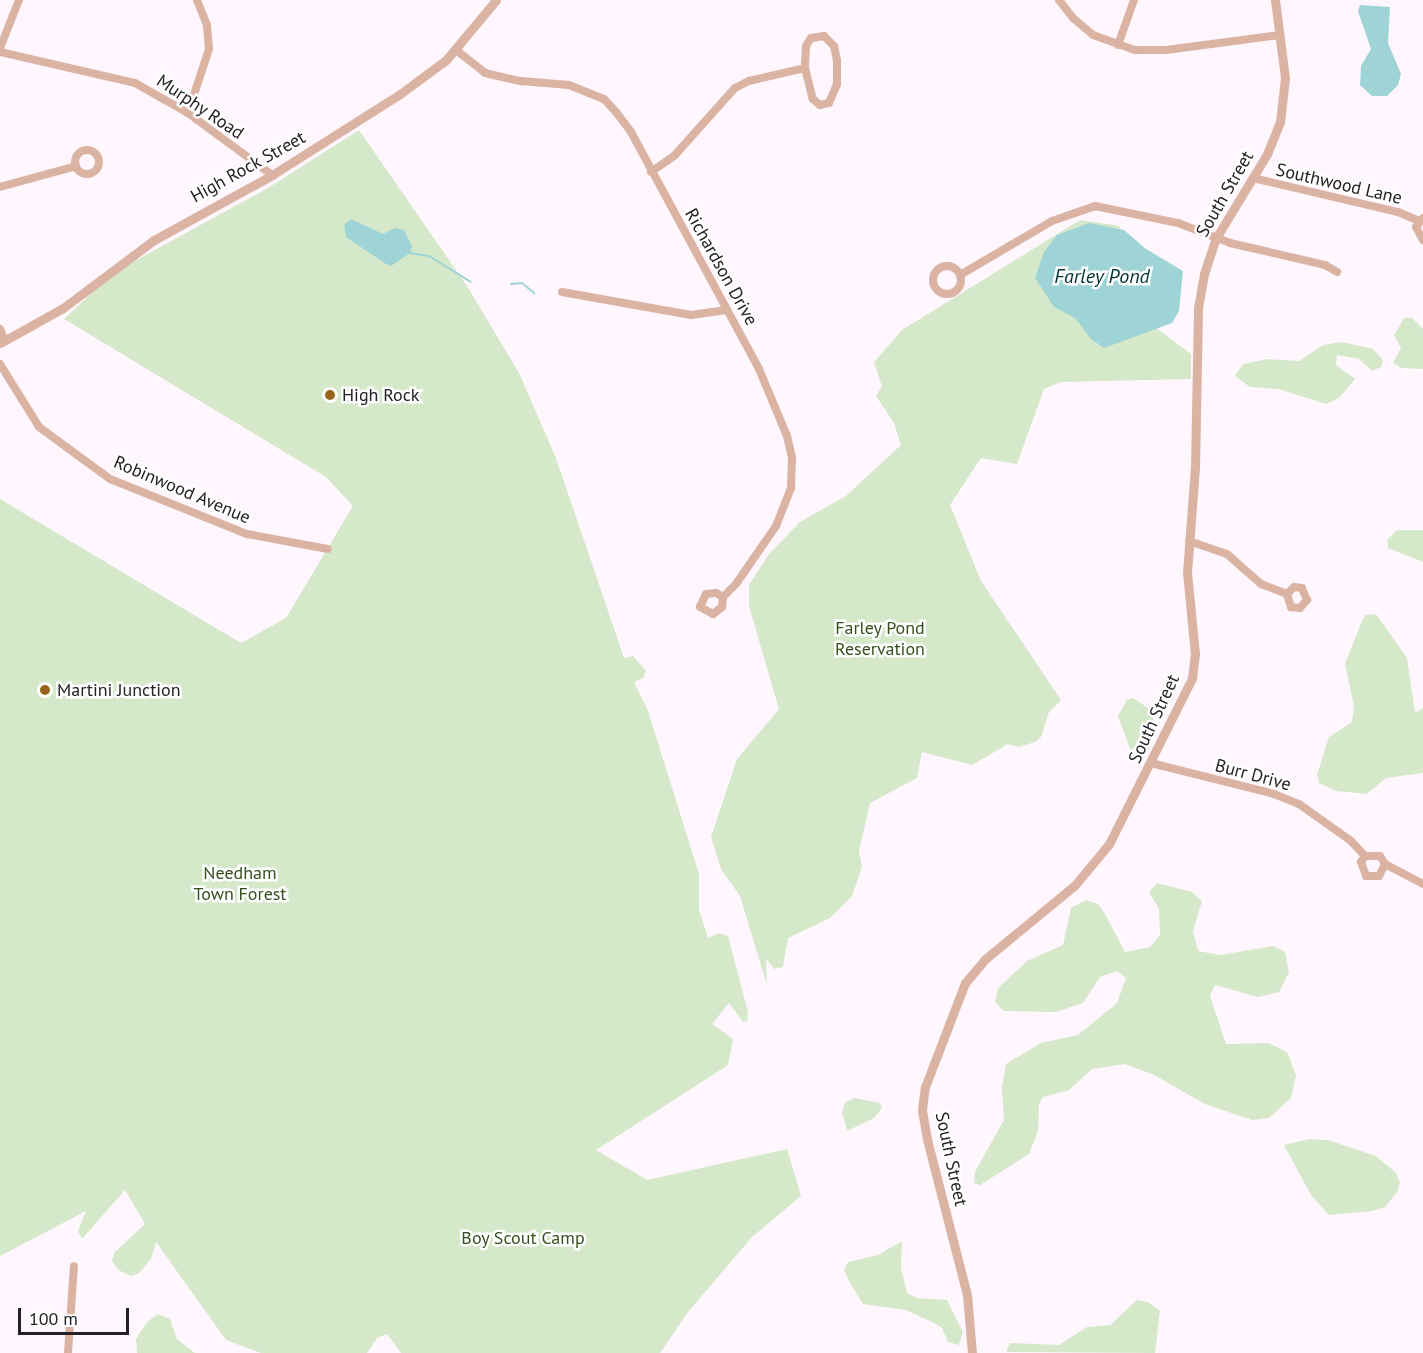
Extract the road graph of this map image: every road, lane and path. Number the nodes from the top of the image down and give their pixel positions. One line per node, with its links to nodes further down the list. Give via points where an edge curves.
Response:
1 (19, 0): 9 (street)
2 (197, 0): 13 (street, via 207,25 209,49)
3 (496, 0): 10 (street, High Rock Street)
4 (1059, 0): 8 (street, via 1079,24)
5 (1134, 0): 8 (street)
6 (1275, 0): 7 (street, South Street)
7 (1280, 35): 8 (street, via 1166,50); 17 (street, South Street, via 1285,78 1282,112 1274,140)
8 (1118, 45)
9 (0, 48)
10 (456, 50): 15 (street, Richardson Drive, via 484,73 569,85 604,99 631,132); 16 (street, High Rock Street, via 388,102)
11 (0, 52): 13 (street, Murphy Road, via 120,78)
12 (805, 68): 12 (street, via 813,99 820,105 829,103 838,77 836,53 824,36 811,38 806,46); 15 (street, via 776,73 735,88 675,155)
13 (188, 113): 16 (street, Murphy Road)
14 (76, 166): 18 (street)
15 (651, 172): 25 (street, Richardson Drive)
16 (272, 175): 27 (street, High Rock Street, via 154,240 63,308)
17 (1253, 178): 19 (street, Southwood Lane); 20 (street, South Street)
18 (0, 187)
19 (1421, 220): 21 (street, Southwood Lane, via 1417,235)
20 (1216, 238): 22 (street, via 1324,265); 23 (street, via 1178,223 1095,206 1052,220); 29 (street, South Street, via 1198,308)
21 (1423, 240)
22 (1337, 272)
23 (960, 275)
24 (562, 292): 25 (street, via 691,315)
25 (727, 310): 32 (street, Richardson Drive, via 777,407 793,468 789,497 781,516 736,584)
26 (0, 329): 27 (street)
27 (2, 342)
28 (0, 364): 30 (street, Robinwood Avenue, via 39,427 110,479 247,534)
29 (1189, 541): 31 (street, via 1219,550 1261,584); 33 (street, South Street, via 1187,573 1195,665)
30 (328, 549)
31 (1287, 594)
32 (723, 597)
33 (1151, 763): 34 (street, Burr Drive, via 1299,804 1336,828); 39 (street, South Street, via 1109,844 1090,868 984,960 965,984 925,1087 922,1110 927,1139 967,1295)
34 (1365, 856): 35 (street, Burr Drive, via 1374,854); 35 (street, Burr Drive, via 1361,862 1366,876 1379,876)
35 (1384, 864): 36 (street)
36 (1423, 884)
37 (74, 1266): 38 (street)
38 (68, 1353)
39 (972, 1353)

